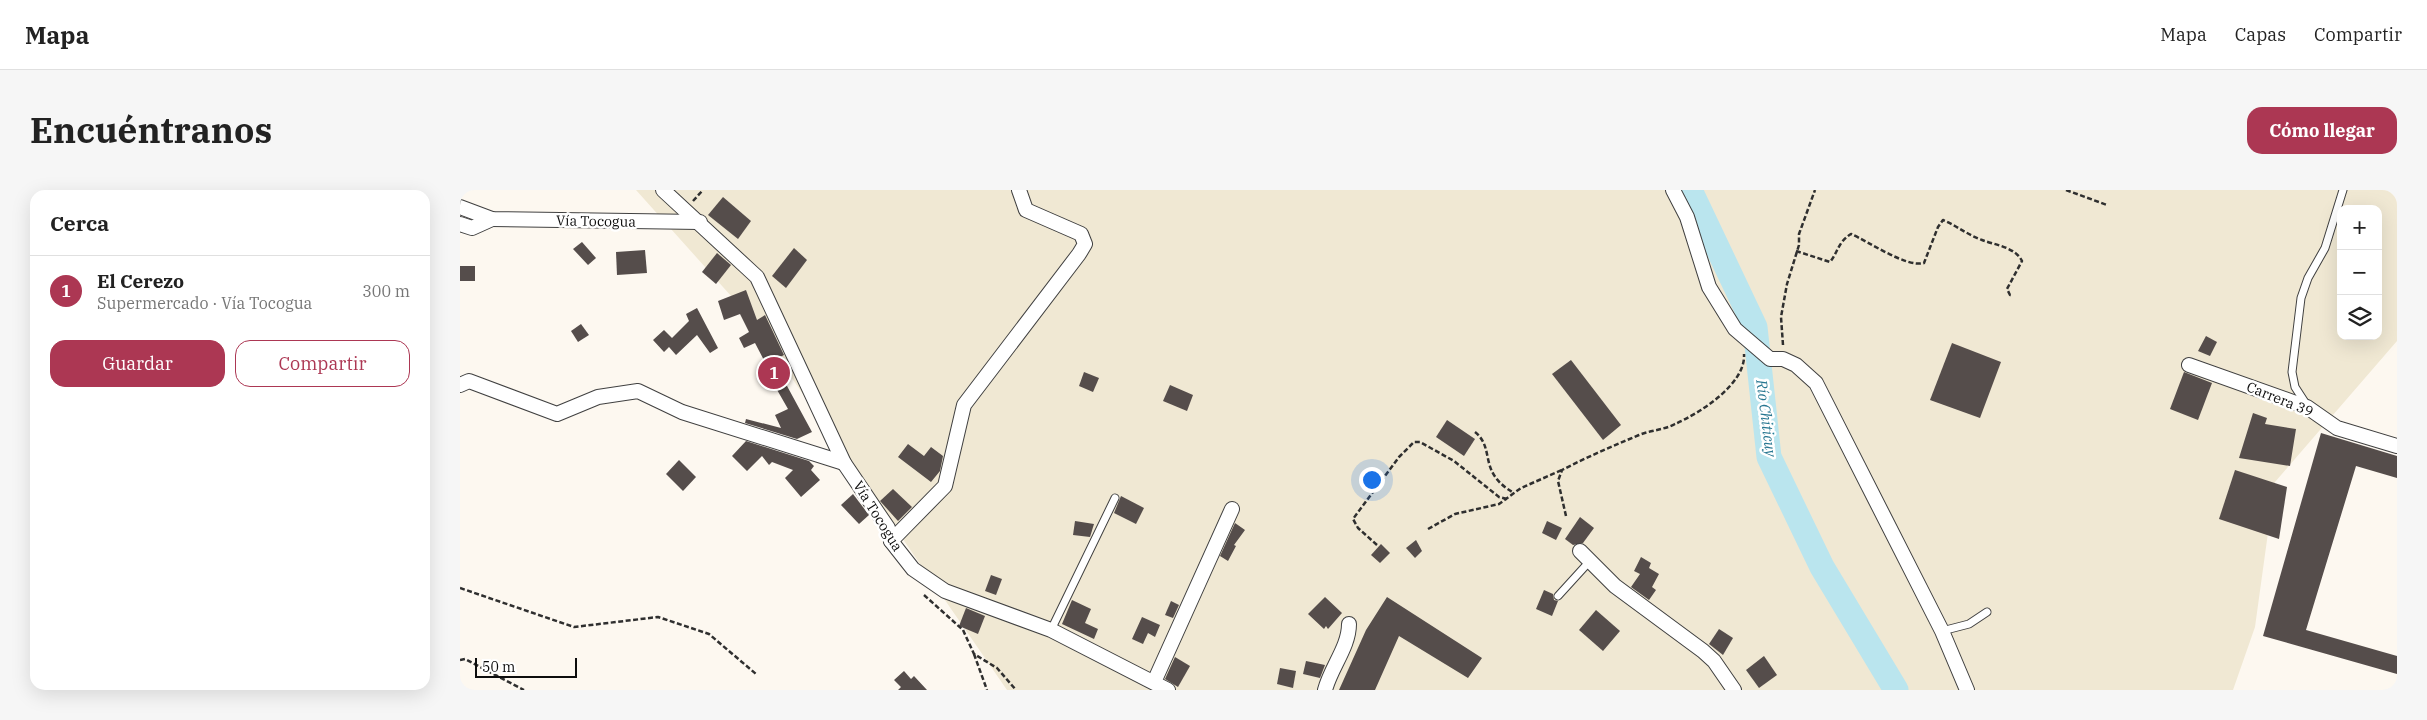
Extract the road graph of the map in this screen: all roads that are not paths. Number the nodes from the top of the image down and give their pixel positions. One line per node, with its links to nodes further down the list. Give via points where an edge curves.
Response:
1 (663, 190): 7 (street, Vía Tocogua)
2 (1019, 190): 16 (street, via 1026,210 1081,234 1085,244 964,405 945,486)
3 (1673, 190): 22 (street, via 1687,217 1709,288 1745,344 1770,358 1796,365 1816,383)
4 (2343, 190): 11 (lane, via 2325,248 2301,298 2292,372 2295,387)
5 (460, 207): 6 (street, Vía Tocogua)
6 (492, 219): 7 (street, Vía Tocogua); 8 (street, Vía Tocogua, via 472,228)
7 (700, 222): 13 (street, Vía Tocogua, via 757,277)
8 (460, 224)
9 (2190, 365): 11 (street, Carrera 39)
10 (460, 385): 13 (street, via 468,381 557,414 598,397 638,392 682,412)
11 (2307, 406): 12 (street, Carrera 39, via 2337,428)
12 (2397, 446)
13 (844, 463): 16 (street, Vía Tocogua, via 888,528)
14 (1115, 498): 21 (lane)
15 (1232, 509): 23 (street)
16 (891, 541): 21 (street, Vía Tocogua, via 913,568 945,590)
17 (1585, 556): 18 (lane); 26 (street, via 1615,586 1703,650)
18 (1558, 596)
19 (1987, 612): 22 (lane, via 1969,624)
20 (1349, 624): 25 (street, via 1349,635)
21 (1052, 630): 23 (street, Vía Tocogua)
22 (1942, 631): 27 (street)
23 (1154, 682): 24 (street, Vía Tocogua)
24 (1168, 690)
25 (1325, 690)
26 (1734, 690)
27 (1967, 690)

